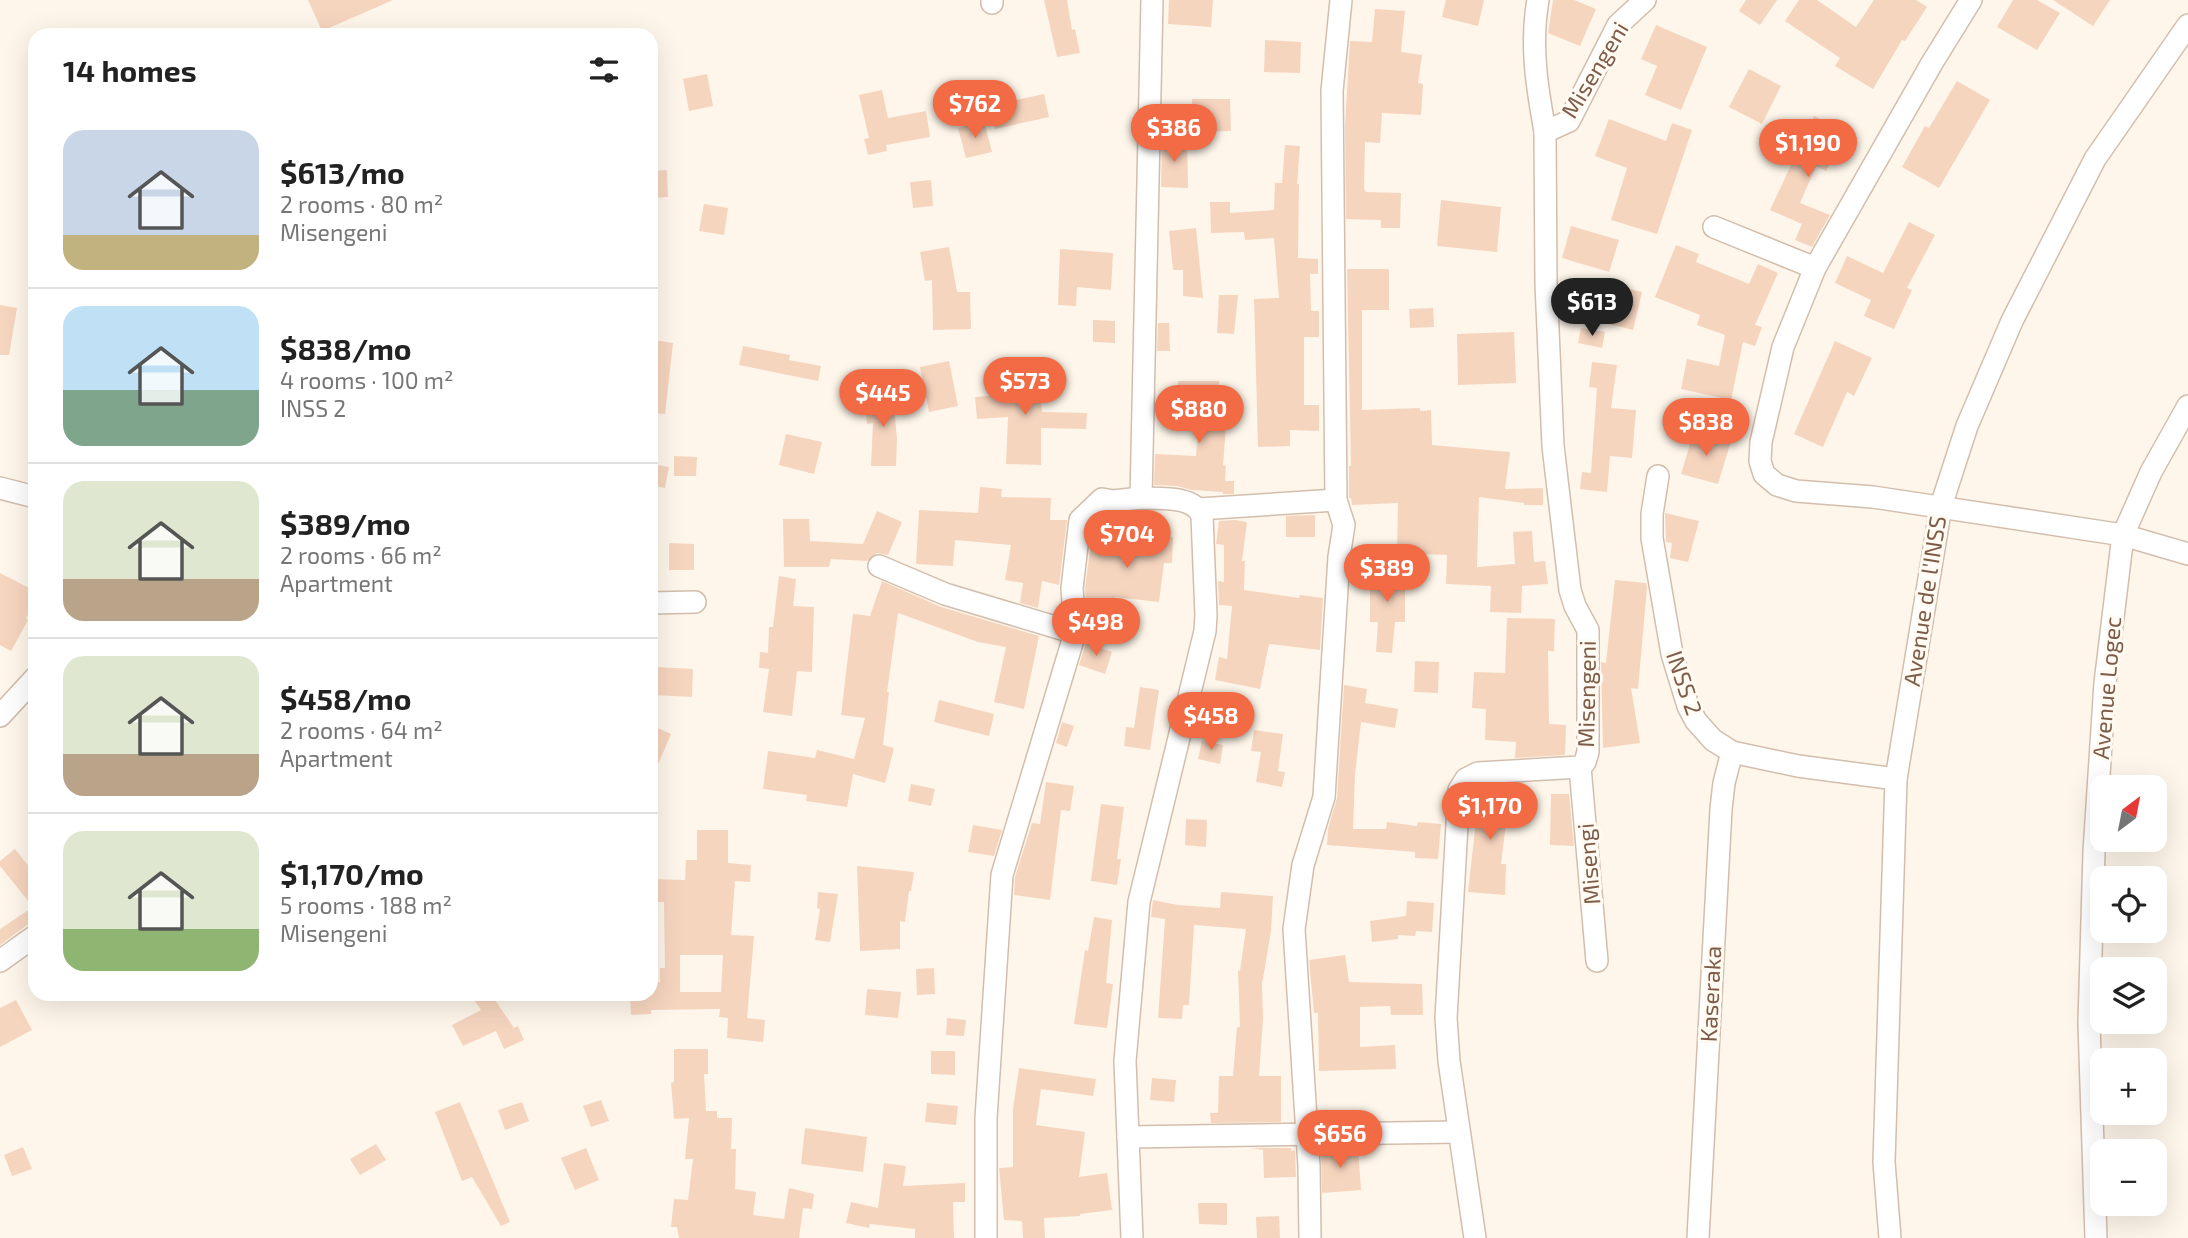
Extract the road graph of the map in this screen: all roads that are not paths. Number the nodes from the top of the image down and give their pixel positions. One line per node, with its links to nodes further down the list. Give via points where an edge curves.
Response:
1 (1152, 0): 14 (street)
2 (1340, 0): 15 (street, via 1332,91)
3 (1538, 0): 7 (street, via 1534,61)
4 (1645, 0): 7 (street, Misengeni, via 1618,25 1569,121)
5 (1971, 0): 9 (street)
6 (2188, 25): 16 (street, Avenue de l'INSS, via 2082,184 2012,321 1967,426)
7 (1545, 132): 27 (street, Misengeni, via 1553,446 1570,590 1588,630 1590,649 1588,752)
8 (1714, 227): 9 (street)
9 (1815, 268): 16 (street, via 1783,347 1761,442 1764,474 1777,485 1796,491)
10 (2188, 406): 18 (street, Avenue Logec)
11 (1658, 476): 26 (street, INSS 2, via 1652,538 1672,654 1696,720 1713,740)
12 (0, 488): 13 (street)
13 (28, 495)
14 (1141, 498): 17 (street, via 1188,501); 23 (street, via 1102,499 1080,520 1072,589)
15 (1336, 500): 17 (street); 33 (street, via 1344,526 1324,797 1303,865 1294,929)
16 (1941, 506): 18 (street); 28 (street, Avenue de l'INSS)
17 (1199, 509): 34 (street, via 1205,631 1139,902 1125,1061)
18 (2123, 535): 19 (street); 41 (street, Avenue Logec, via 2105,683 2093,865 2089,1023)
19 (2188, 554)
20 (878, 566): 23 (street, via 944,594)
21 (695, 602): 22 (street)
22 (658, 603)
23 (1075, 633): 35 (street, via 1002,875 986,1118)
24 (28, 686): 25 (street)
25 (0, 716)
26 (1732, 751): 28 (street, INSS 2, via 1798,766); 39 (street, Kaseraka, via 1721,809)
27 (1580, 767): 31 (street, Misengi); 32 (street, Misengeni, via 1478,773 1466,779 1459,790 1446,1018)
28 (1896, 779): 40 (street, Avenue de l'INSS, via 1884,1162)
29 (28, 941): 30 (street)
30 (0, 961)
31 (1597, 961)
32 (1459, 1132): 33 (street); 38 (street, Misengeni)
33 (1307, 1134): 34 (street); 37 (street)
34 (1128, 1137): 36 (street)
35 (986, 1238)
36 (1132, 1238)
37 (1310, 1238)
38 (1475, 1238)
39 (1698, 1238)
40 (1890, 1238)
41 (2096, 1238)

